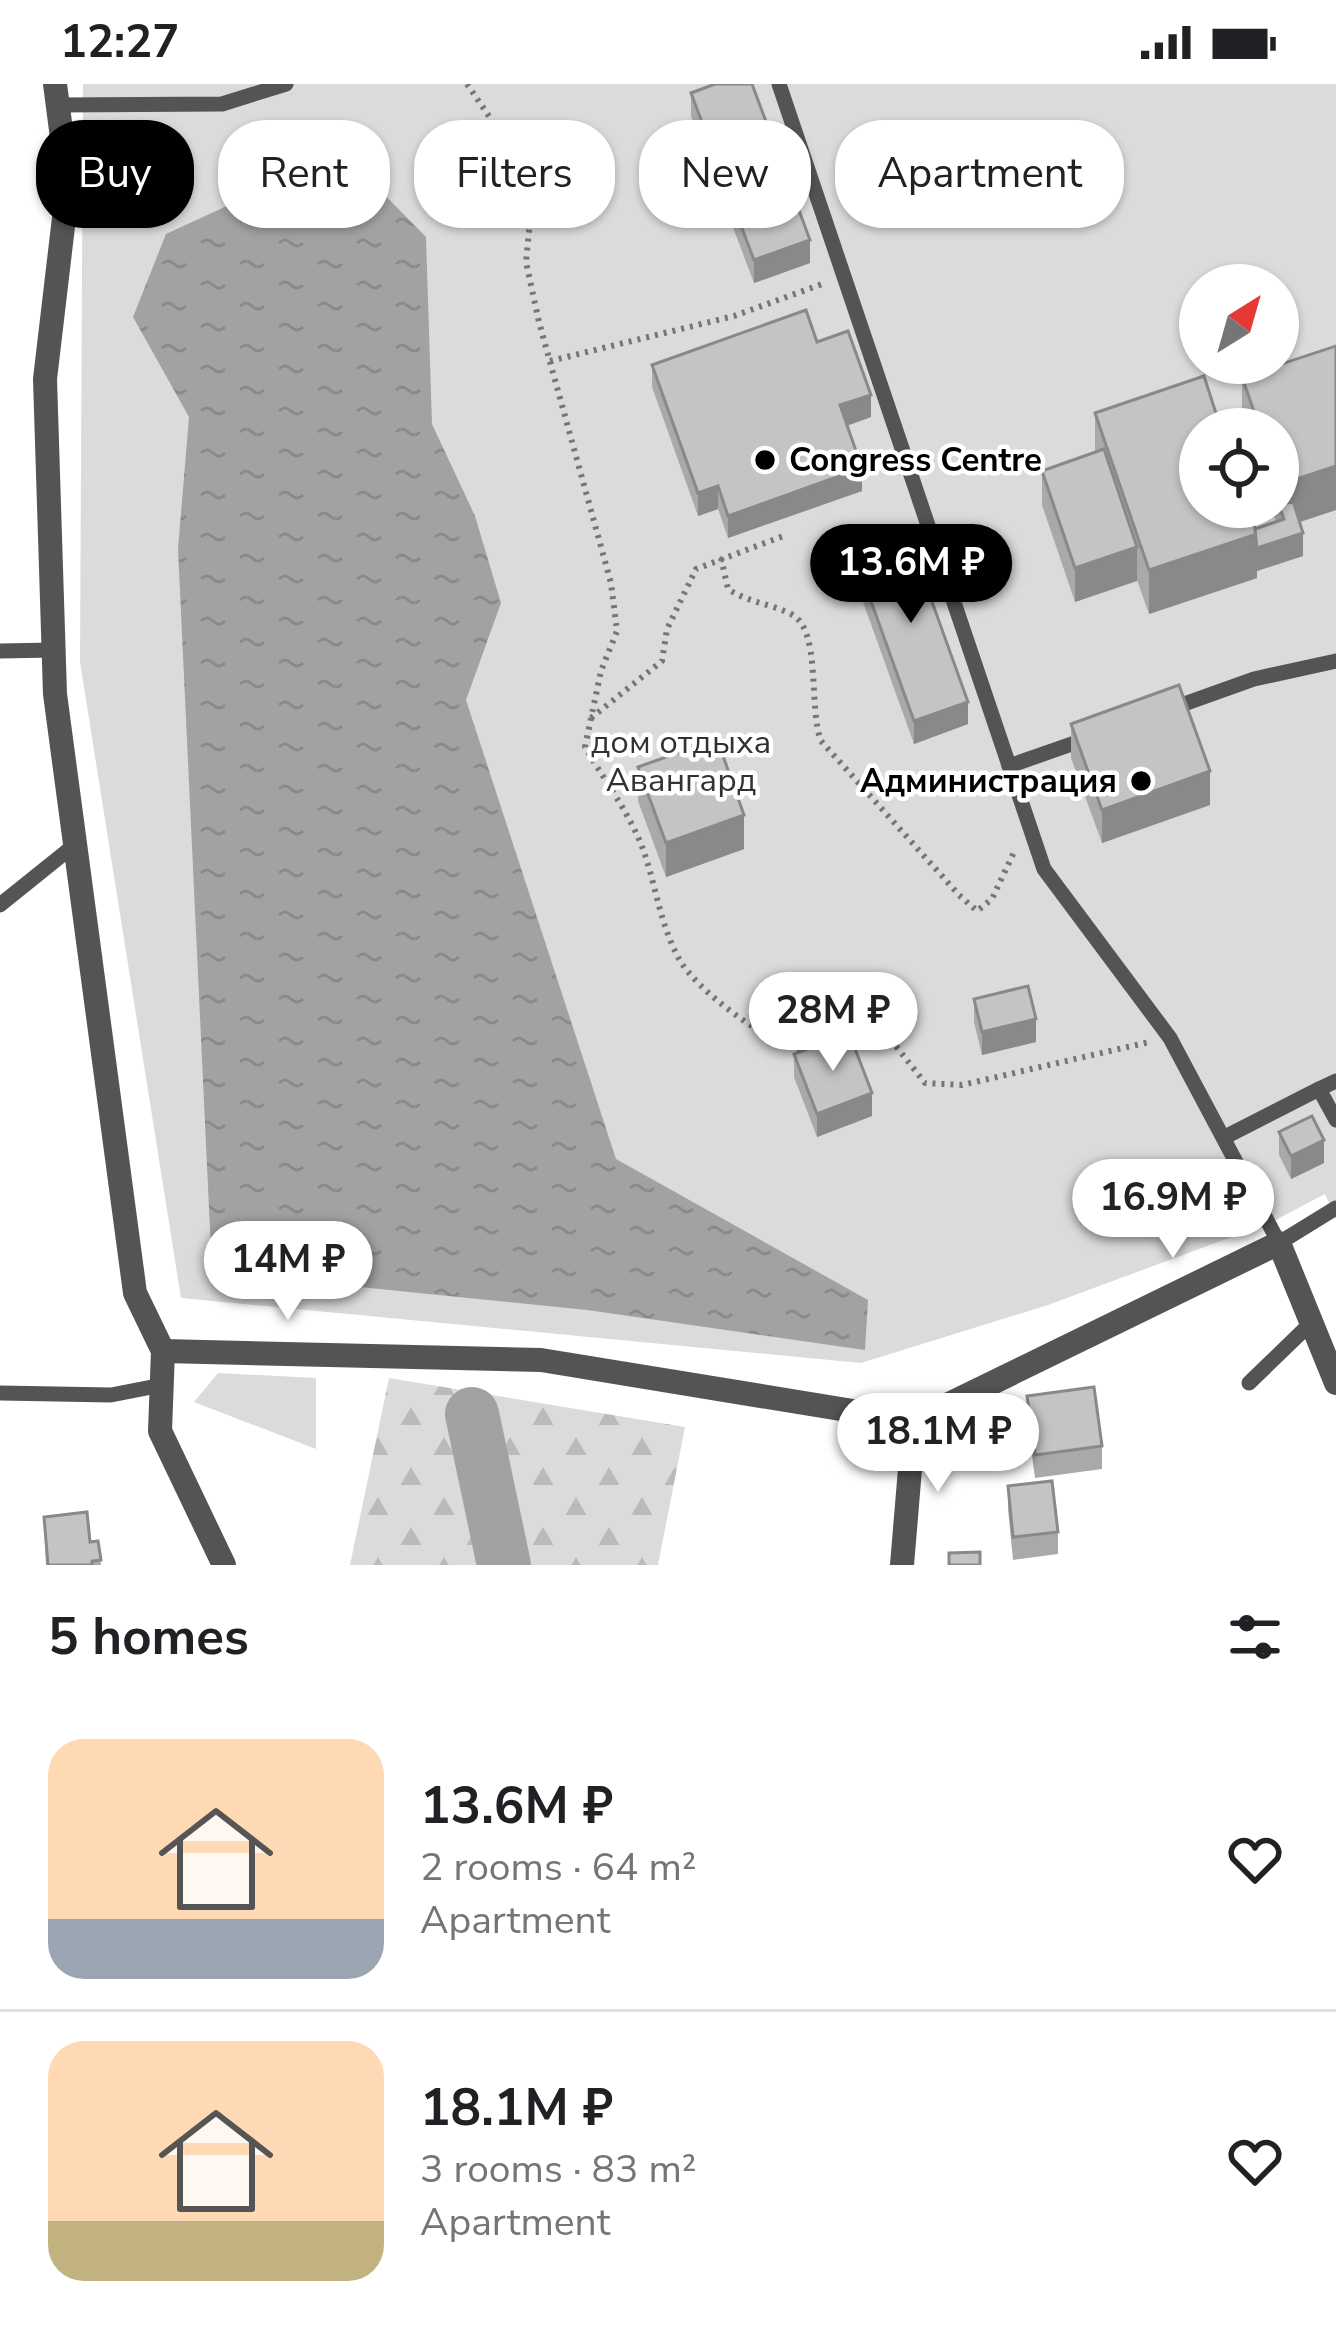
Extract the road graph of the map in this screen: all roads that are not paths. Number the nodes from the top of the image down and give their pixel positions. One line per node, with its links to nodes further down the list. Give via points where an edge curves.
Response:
1 (286, 84): 3 (lane, via 222,104)
2 (779, 84): 9 (lane)
3 (57, 95): 4 (street, via 68,184 46,379)
4 (54, 650): 5 (lane); 10 (street)
5 (0, 651)
6 (1336, 662): 7 (lane, via 1254,679)
7 (1143, 719)
8 (1098, 735): 9 (lane)
9 (1009, 766): 15 (lane, via 1044,869 1170,1038)
10 (72, 847): 11 (lane); 19 (street, via 136,1292)
11 (0, 904)
12 (1336, 1081): 13 (lane)
13 (1319, 1089): 14 (lane); 15 (lane)
14 (1336, 1120)
15 (1225, 1137): 17 (lane)
16 (1336, 1208): 17 (lane)
17 (1279, 1243): 18 (street); 24 (street)
18 (1311, 1323): 20 (street); 21 (lane)
19 (163, 1351): 22 (street); 24 (street, via 541,1360)
20 (1336, 1382)
21 (1249, 1383)
22 (162, 1384): 23 (lane, via 111,1395); 25 (street, via 160,1430)
23 (0, 1393)
24 (914, 1421): 26 (street)
25 (224, 1565)
26 (902, 1565)

